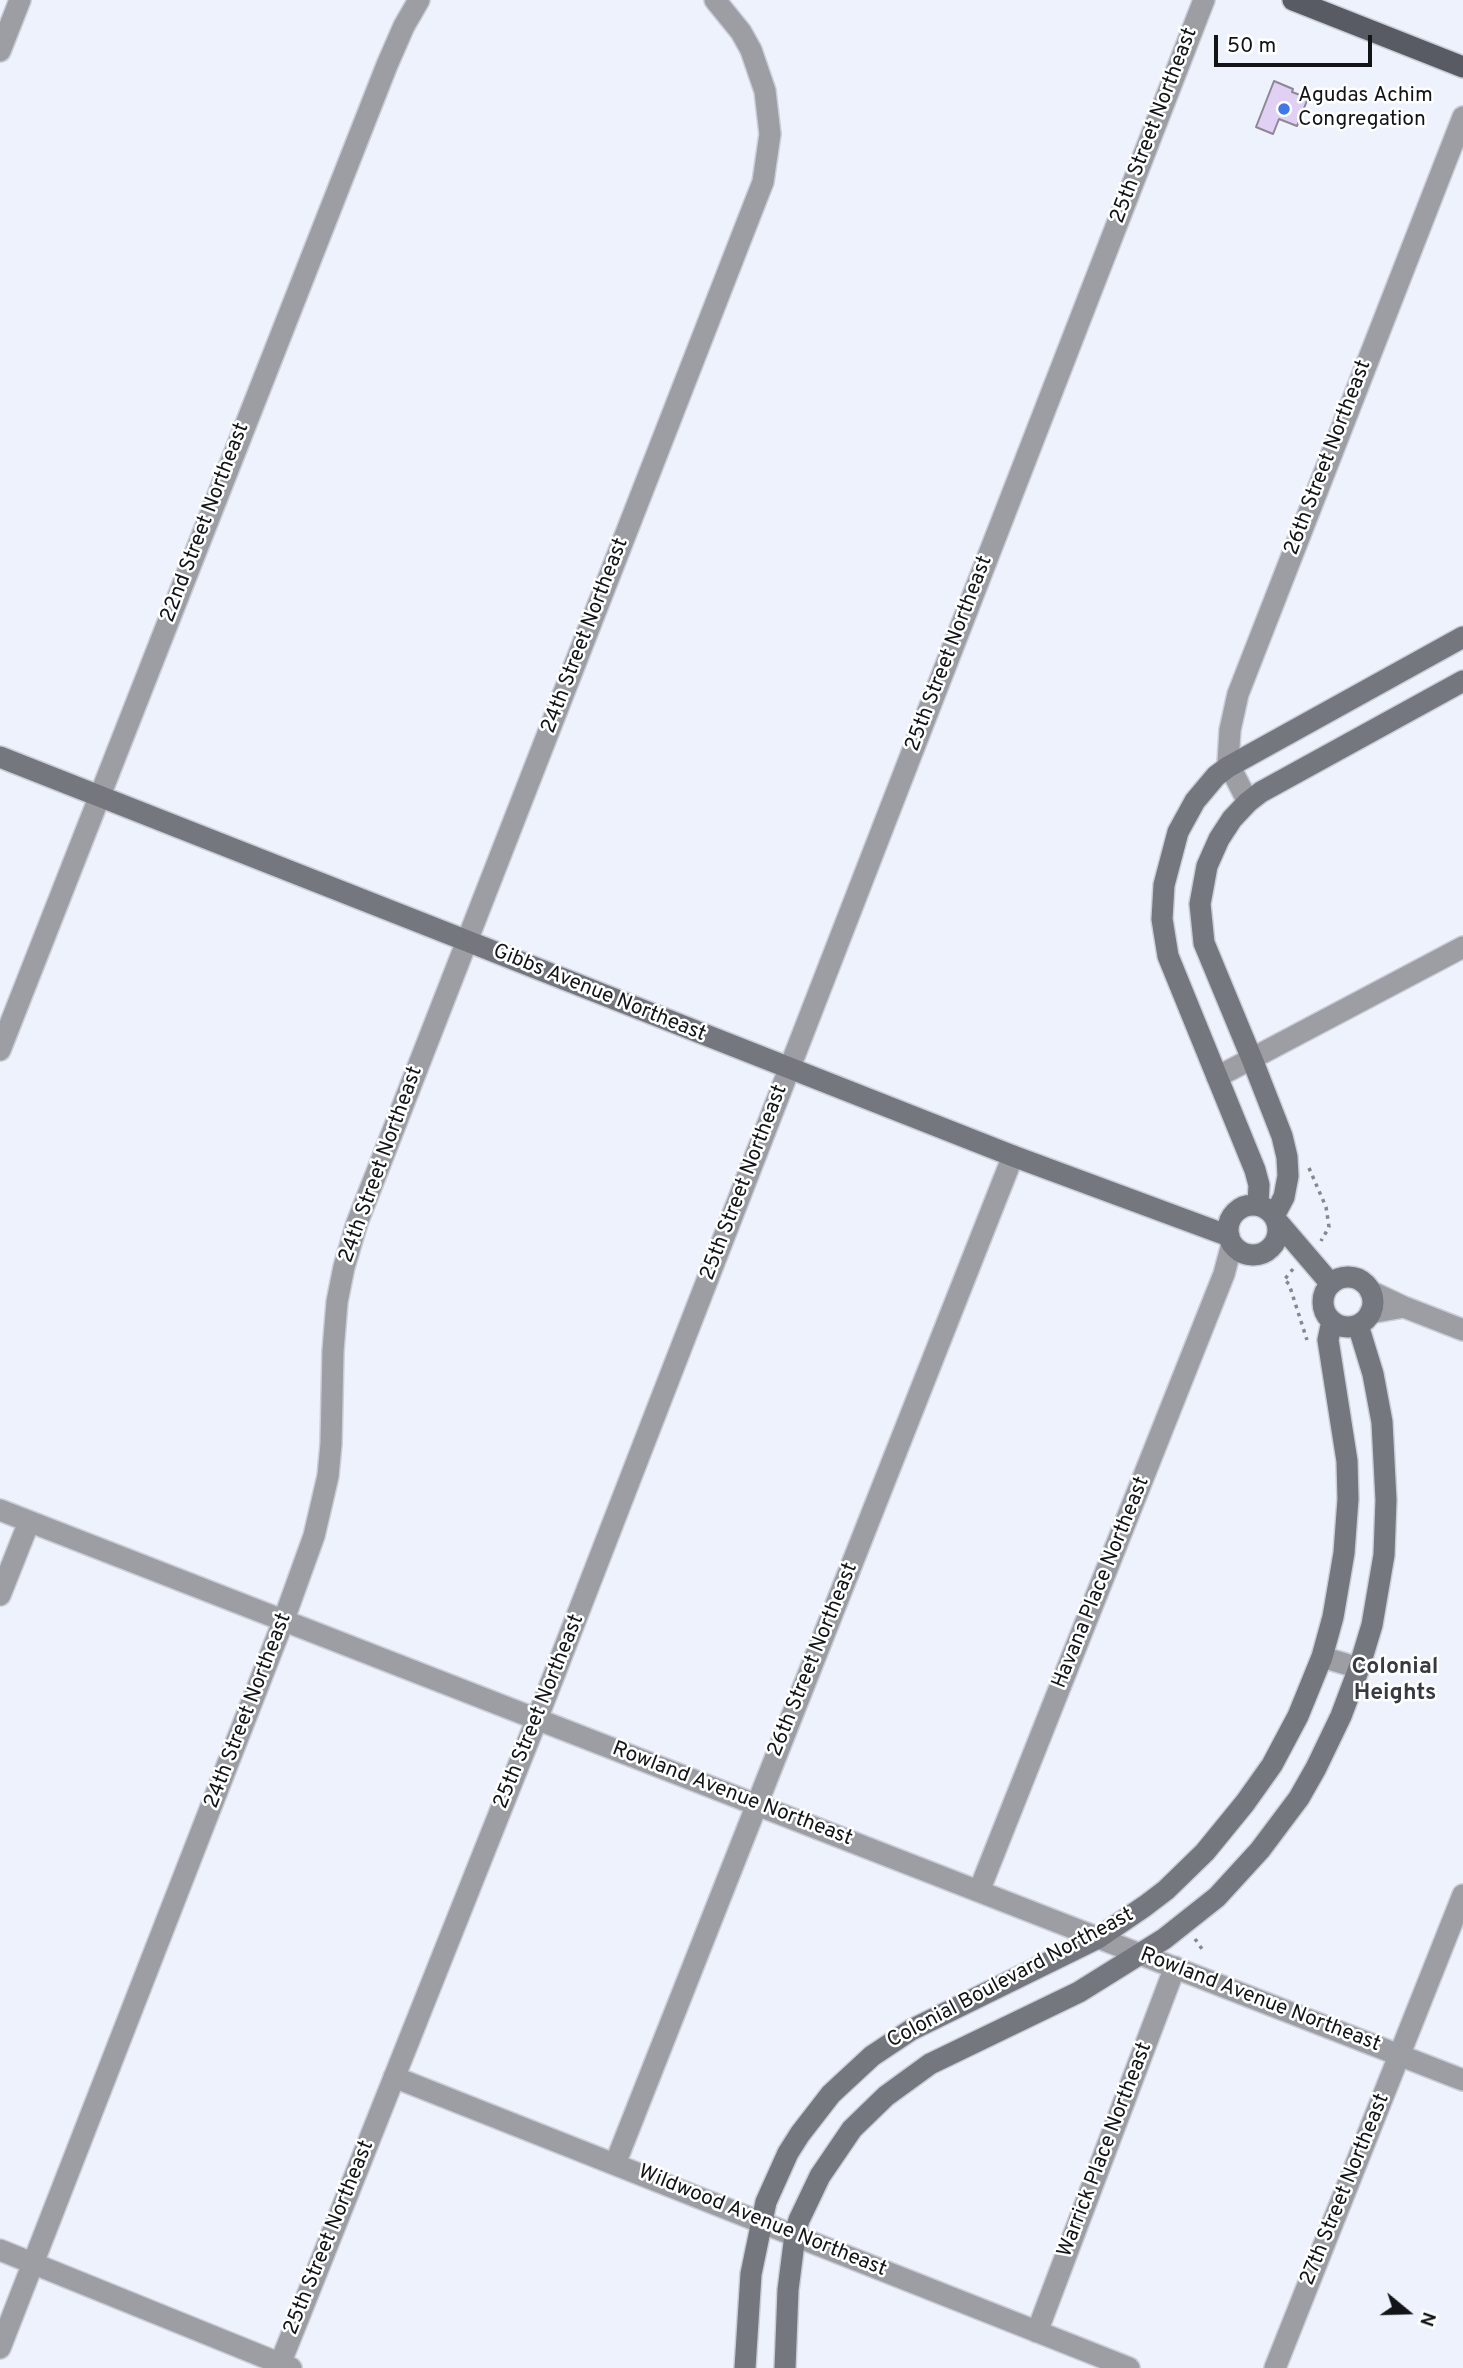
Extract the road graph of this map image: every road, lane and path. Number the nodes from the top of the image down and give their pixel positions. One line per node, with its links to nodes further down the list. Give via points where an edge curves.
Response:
1 (20, 0): 6 (street)
2 (419, 0): 13 (street, 22nd Street Northeast, via 387,65)
3 (715, 0): 15 (street, 24th Street Northeast, via 746,41 765,91 770,134 763,181)
4 (1204, 0): 19 (street, 25th Street Northeast)
5 (1293, 0): 7 (main road)
6 (0, 51)
7 (1463, 66)
8 (1463, 117): 12 (street, 26th Street Northeast, via 1238,694 1228,739)
9 (1463, 637): 12 (street)
10 (1463, 681): 14 (street)
11 (0, 757): 13 (street, Gibbs Avenue Northeast)
12 (1228, 766): 14 (street); 20 (street, via 1186,815 1169,859 1162,902 1168,956)
13 (99, 796): 15 (street, Gibbs Avenue Northeast); 17 (street, 22nd Street Northeast)
14 (1248, 802): 18 (street, via 1214,847 1203,882 1200,914 1210,961)
15 (468, 942): 19 (street, Gibbs Avenue Northeast); 35 (street, 24th Street Northeast, via 357,1223 344,1267 333,1351 328,1476 314,1536)
16 (1463, 947): 18 (street)
17 (0, 1050)
18 (1252, 1059): 20 (street); 22 (street, via 1287,1157 1284,1197)
19 (789, 1069): 21 (street, Gibbs Avenue Northeast); 38 (street, 25th Street Northeast)
20 (1217, 1077): 22 (street)
21 (1013, 1156): 23 (street, Gibbs Avenue Northeast); 39 (street, 26th Street Northeast)
22 (1271, 1220): 23 (street, via 1241,1208); 23 (street, via 1273,1245 1264,1252 1251,1255); 25 (street)
23 (1234, 1239): 40 (street, Havana Place Northeast)
24 (1284, 1280): 31 (path)
25 (1327, 1290): 26 (street, via 1340,1278 1355,1278); 29 (street, Colonial Boulevard Northeast, via 1324,1310)
26 (1370, 1291): 27 (street); 28 (street, Colonial Boulevard Northeast, via 1373,1300)
27 (1404, 1307): 28 (street); 30 (street)
28 (1364, 1319): 29 (street, via 1344,1327); 37 (street, Colonial Boulevard Northeast, via 1385,1450 1386,1500 1382,1575)
29 (1332, 1321): 36 (street, Colonial Boulevard Northeast, via 1328,1340 1341,1413 1348,1499 1340,1585)
30 (1463, 1330)
31 (1307, 1341)
32 (0, 1510): 33 (street, Rowland Avenue Northeast)
33 (29, 1522): 34 (street); 35 (street, Rowland Avenue Northeast)
34 (0, 1595)
35 (283, 1622): 38 (street, Rowland Avenue Northeast); 52 (street, 24th Street Northeast)
36 (1322, 1657): 37 (street); 42 (street, Colonial Boulevard Northeast, via 1272,1765 1225,1829 1166,1890)
37 (1359, 1668): 43 (street, Colonial Boulevard Northeast, via 1316,1768 1260,1850 1217,1897)
38 (537, 1719): 39 (street, Rowland Avenue Northeast); 46 (street, 25th Street Northeast)
39 (757, 1804): 40 (street, Rowland Avenue Northeast); 48 (street, 26th Street Northeast)
40 (979, 1891): 42 (street, Rowland Avenue Northeast)
41 (1463, 1895): 45 (street, 27th Street Northeast)
42 (1098, 1938): 43 (street, Rowland Avenue Northeast); 49 (street, Colonial Boulevard Northeast, via 911,2030 848,2076 788,2153)
43 (1140, 1954): 44 (street, Rowland Avenue Northeast); 50 (street, Colonial Boulevard Northeast, via 1079,1992 930,2064 886,2096 852,2129 831,2158 807,2200)
44 (1175, 1968): 45 (street, Rowland Avenue Northeast); 53 (street, Warrick Place Northeast)
45 (1400, 2055): 47 (street, Rowland Avenue Northeast); 59 (street, 27th Street Northeast)
46 (394, 2077): 48 (street, Wildwood Avenue Northeast); 55 (street, 25th Street Northeast)
47 (1463, 2080)
48 (615, 2164): 49 (street, Wildwood Avenue Northeast)
49 (760, 2221): 50 (street, Wildwood Avenue Northeast); 56 (street, Colonial Boulevard Northeast, via 751,2274)
50 (795, 2235): 53 (street, Wildwood Avenue Northeast); 57 (street, Colonial Boulevard Northeast)
51 (0, 2250): 52 (street)
52 (34, 2264): 54 (street, 24th Street Northeast); 55 (street)
53 (1037, 2332): 58 (street, Wildwood Avenue Northeast)
54 (0, 2348)
55 (285, 2366)
56 (745, 2368)
57 (785, 2368)
58 (1129, 2368)
59 (1275, 2368)

